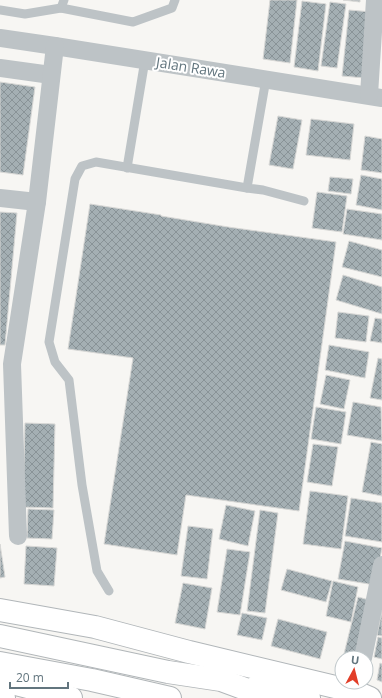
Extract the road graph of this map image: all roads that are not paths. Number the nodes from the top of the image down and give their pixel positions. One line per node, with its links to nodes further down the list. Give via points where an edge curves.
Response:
1 (175, 0): 3 (lane, via 172,8 133,22)
2 (376, 0): 11 (street)
3 (62, 4): 4 (lane, via 25,14)
4 (0, 10)
5 (0, 38): 6 (street, Jalan Rawa)
6 (55, 46): 7 (street, Jalan Rawa); 9 (street)
7 (146, 60): 10 (street, Jalan Rawa); 12 (lane)
8 (0, 68): 9 (street)
9 (51, 74): 16 (street)
10 (266, 79): 11 (street, Jalan Rawa); 13 (lane)
11 (375, 96)
12 (127, 168): 13 (lane); 20 (lane, via 96,162 82,166 75,179 49,342 55,362 69,380 82,485 97,571)
13 (247, 188): 15 (lane)
14 (0, 198): 16 (street)
15 (304, 201)
16 (37, 202): 17 (street)
17 (6, 364): 18 (street)
18 (18, 536)
19 (382, 565): 23 (street)
20 (109, 591)
21 (0, 610): 27 (highway, via 95,627 189,652)
22 (0, 636): 26 (highway, via 168,672)
23 (365, 650)
24 (0, 663): 31 (highway)
25 (0, 680): 30 (highway)
26 (221, 680): 32 (highway); 33 (highway)
27 (361, 691)
28 (0, 697): 29 (highway)
29 (4, 698)
30 (71, 698)
31 (170, 698)
32 (270, 698)
33 (309, 698)

